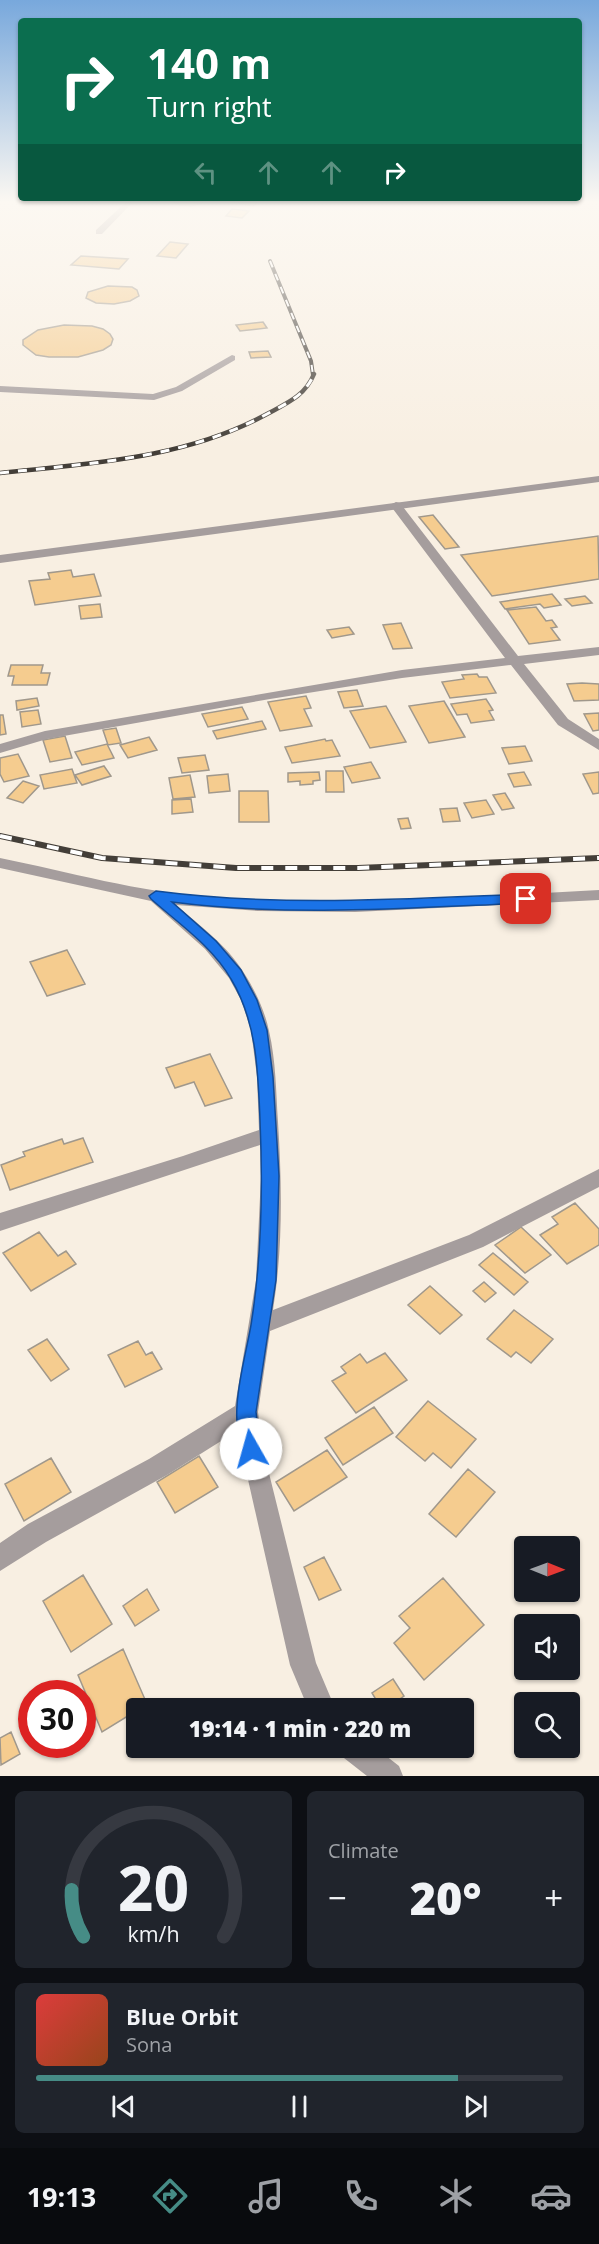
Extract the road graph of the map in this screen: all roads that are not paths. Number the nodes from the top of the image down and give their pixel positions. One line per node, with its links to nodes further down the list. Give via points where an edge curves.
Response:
1 (232, 358): 2 (lane, via 179,389 154,397)
2 (0, 389)
3 (599, 479): 4 (street)
4 (396, 505): 5 (street); 7 (street)
5 (0, 559)
6 (599, 651): 7 (street)
7 (513, 660): 8 (street, via 563,722); 9 (street, via 270,695 45,735)
8 (599, 746)
9 (0, 749)
10 (0, 864): 12 (street)
11 (599, 895): 12 (street, via 355,906 210,903)
12 (156, 896): 13 (street, via 211,945 236,974 250,1000 260,1030)
13 (269, 1134): 15 (street); 16 (street, via 267,1280)
14 (599, 1177): 16 (street, via 476,1241)
15 (0, 1222)
16 (260, 1325): 17 (street)
17 (246, 1412): 18 (street); 19 (street, via 251,1449 303,1665)
18 (0, 1558)
19 (318, 1698)
20 (366, 1758): 21 (street)
21 (389, 1776)

